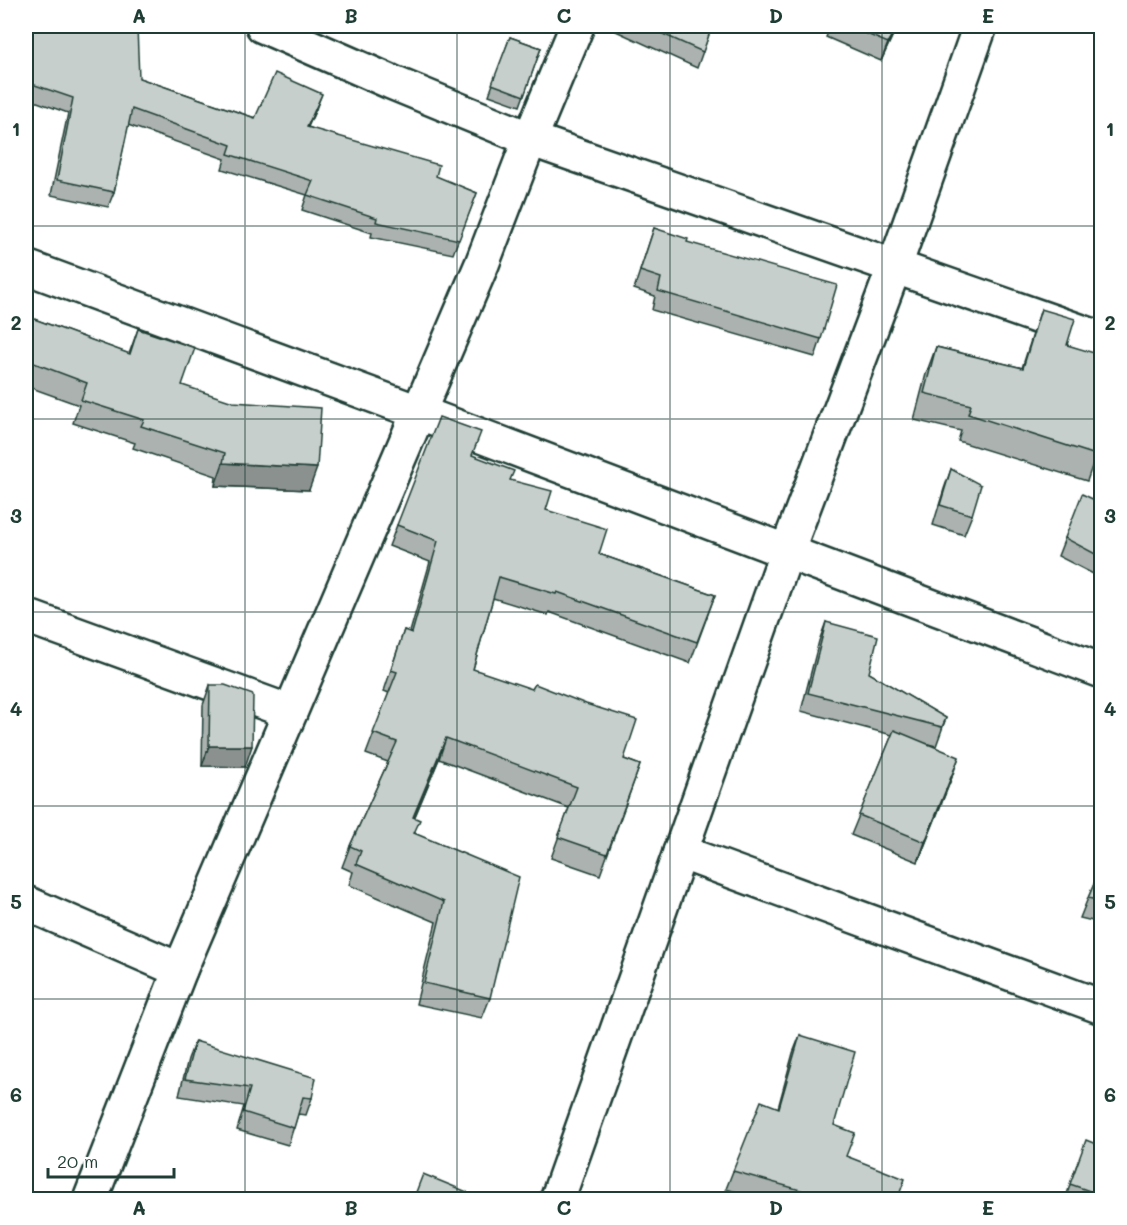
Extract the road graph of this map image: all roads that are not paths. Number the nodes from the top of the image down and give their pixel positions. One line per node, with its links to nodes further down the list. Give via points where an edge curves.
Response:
1 (263, 26): 4 (street)
2 (577, 26): 4 (street)
3 (980, 26): 6 (street)
4 (530, 139): 6 (street); 8 (street, via 482,264)
5 (26, 267): 8 (street)
6 (894, 268): 7 (street); 9 (street)
7 (1101, 339)
8 (418, 412): 9 (street); 12 (street)
9 (787, 551): 11 (street); 13 (street)
10 (26, 616): 12 (street)
11 (1101, 671)
12 (290, 712): 15 (street)
13 (680, 852): 16 (street); 18 (street)
14 (26, 903): 15 (street)
15 (180, 970): 17 (street)
16 (1101, 1007)
17 (90, 1200)
18 (557, 1200)

